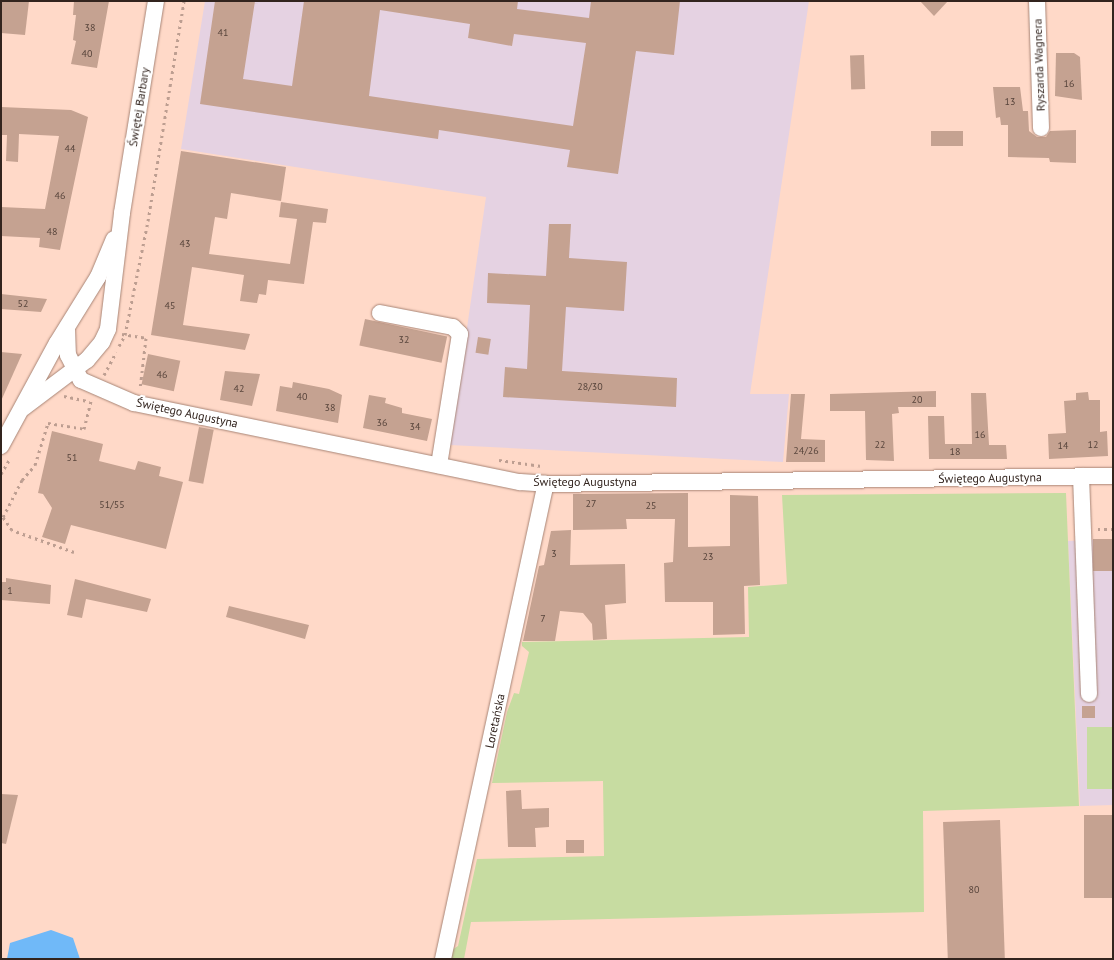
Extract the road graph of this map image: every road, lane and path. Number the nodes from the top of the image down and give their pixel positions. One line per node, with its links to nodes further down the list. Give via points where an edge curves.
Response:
1 (156, 1): 5 (street, Świętej Barbary)
2 (184, 1): 8 (path, via 160,156)
3 (1037, 1): 4 (street, Ryszarda Wagnera)
4 (1040, 128)
5 (122, 213): 7 (street, Świętej Barbary, via 98,277); 9 (street, Świętej Barbary, via 108,329 96,350)
6 (380, 313): 15 (street, via 453,327 460,334)
7 (67, 329): 9 (street, via 68,355); 12 (street, Świętej Barbary)
8 (125, 335): 10 (path); 11 (path, via 146,338 138,381)
9 (75, 371): 10 (street, Świętego Augustyna, via 80,380); 12 (street, Świętej Barbary)
10 (96, 388): 15 (street, Świętego Augustyna, via 134,403); 20 (path, via 84,430 48,423 35,465 22,480 3,517 12,530)
11 (142, 391)
12 (23, 408): 13 (street, Świętej Barbary)
13 (1, 446)
14 (493, 459): 16 (path)
15 (439, 465): 19 (street, Świętego Augustyna)
16 (552, 468)
17 (1081, 476): 18 (street, Świętego Augustyna); 19 (street, Świętego Augustyna); 21 (street)
18 (1113, 476)
19 (546, 484): 22 (street, Loretańska)
20 (74, 552)
21 (1089, 694)
22 (442, 959)

